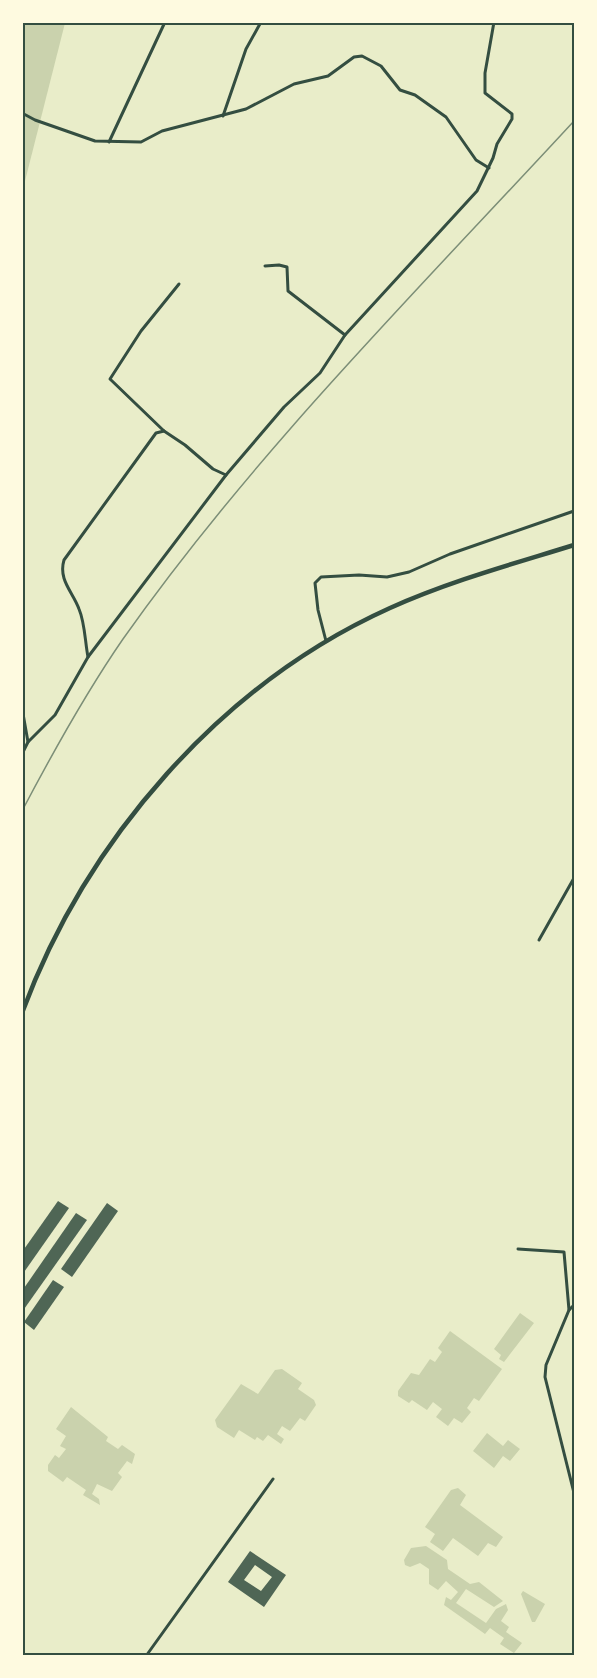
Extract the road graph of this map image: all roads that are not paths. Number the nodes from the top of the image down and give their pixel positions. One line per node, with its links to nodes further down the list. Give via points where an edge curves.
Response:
1 (165, 22): 6 (street)
2 (261, 22): 5 (street, via 246,49)
3 (494, 22): 7 (street, via 485,93 512,114 512,119)
4 (22, 113): 6 (street, via 95,141)
5 (223, 116): 6 (street, via 162,131 141,142); 7 (street, via 246,109 294,84 328,76 354,57 362,56 381,66 400,90 440,112 476,159)
6 (109, 142)
7 (489, 168): 10 (street, via 477,191)
8 (265, 266): 10 (street, via 287,267 288,291)
9 (179, 284): 11 (street, via 111,375 113,384)
10 (345, 335): 12 (street, via 320,373 284,407)
11 (164, 431): 12 (street); 16 (street, via 156,433 64,560 64,581 80,610)
12 (226, 475): 16 (street)
13 (574, 511): 15 (street, via 387,578 359,574 321,577 315,583)
14 (574, 544): 15 (main road, via 389,608)
15 (326, 643): 22 (main road, via 298,658 241,701 146,799 92,870 65,916 40,964)
16 (88, 657): 18 (street, via 55,715)
17 (22, 708): 18 (street)
18 (28, 742): 19 (street)
19 (22, 754)
20 (574, 878): 21 (street)
21 (539, 940)
22 (22, 1013)
23 (518, 1249): 25 (street, via 564,1252)
24 (574, 1305): 25 (street)
25 (569, 1310): 27 (street, via 546,1365 545,1377)
26 (273, 1479): 28 (street)
27 (574, 1493)
28 (146, 1656)

